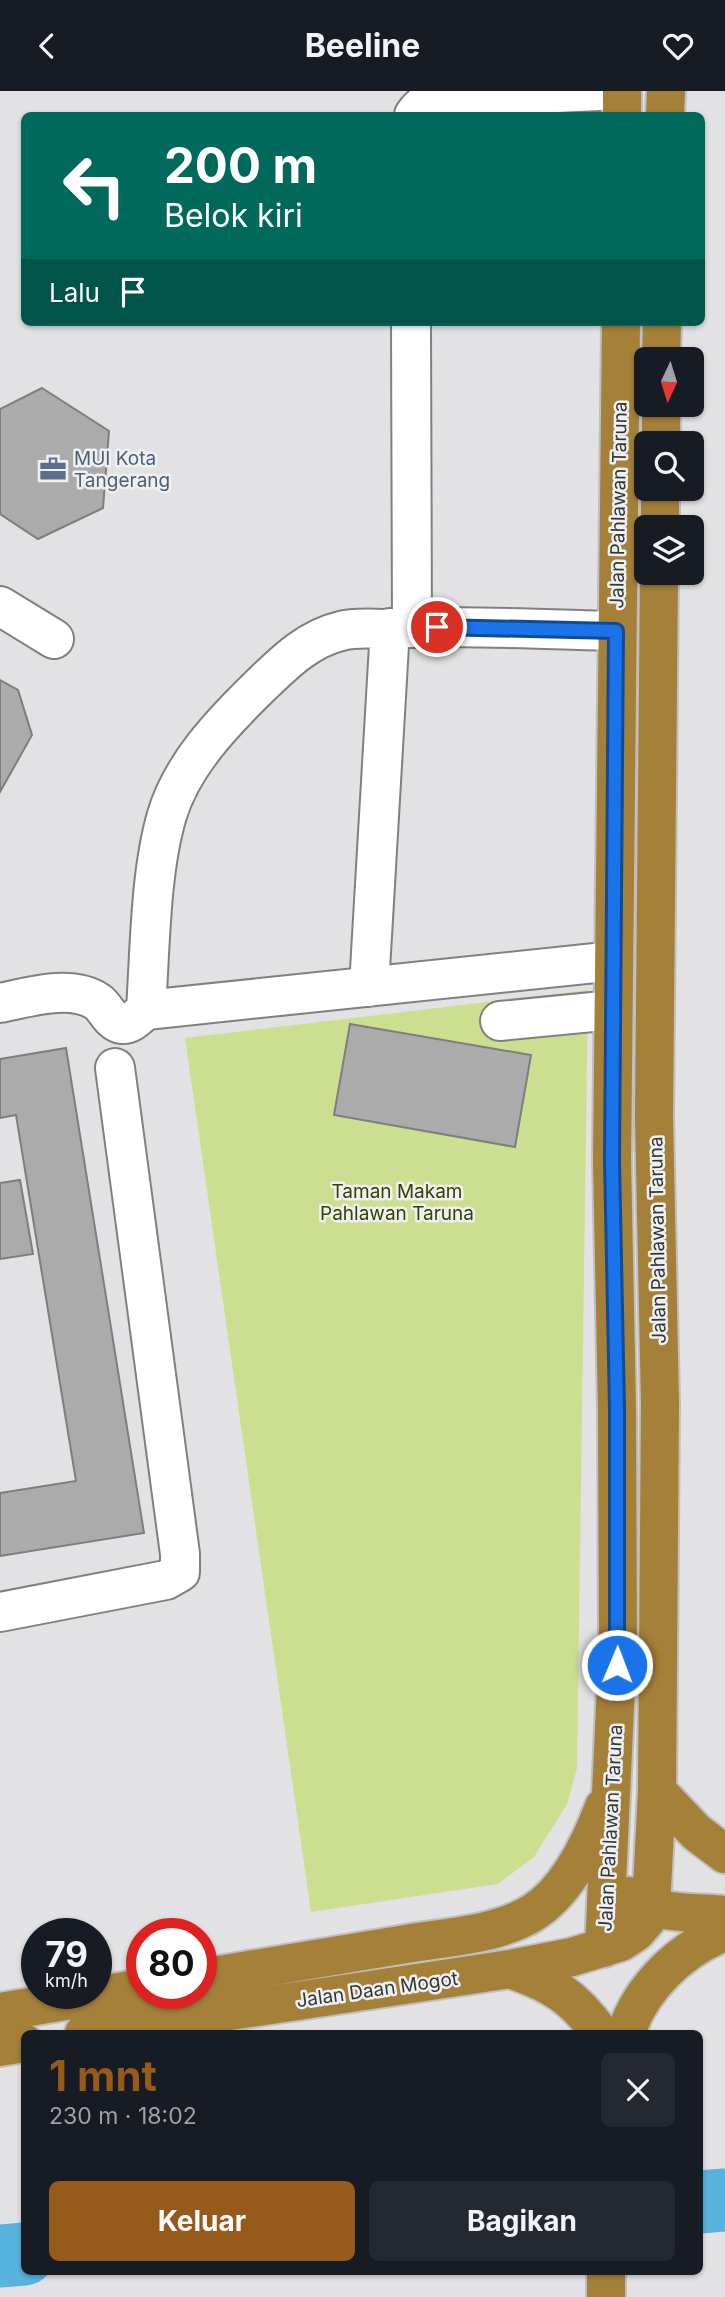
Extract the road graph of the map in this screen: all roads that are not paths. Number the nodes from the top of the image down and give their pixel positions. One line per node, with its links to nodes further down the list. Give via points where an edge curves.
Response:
1 (600, 91): 4 (street, via 444,98 431,100)
2 (622, 91): 5 (highway)
3 (666, 91): 6 (highway)
4 (416, 112)
5 (622, 112)
6 (665, 112)
7 (411, 326): 13 (street)
8 (621, 326): 14 (highway, Jalan Pahlawan Taruna)
9 (662, 326): 10 (highway)
10 (662, 347)
11 (659, 585): 25 (highway, Jalan Pahlawan Taruna, via 654,1117 660,1403)
12 (0, 606): 15 (street)
13 (401, 627): 14 (street); 17 (street); 19 (street, via 344,630 304,647 228,716 196,759 167,813 159,846)
14 (616, 631): 16 (highway, Jalan Pahlawan Taruna)
15 (54, 639)
16 (614, 961): 17 (street); 20 (highway, Jalan Pahlawan Taruna)
17 (369, 988): 19 (street)
18 (0, 1003): 19 (street, via 76,994 90,997 122,1024)
19 (146, 1010)
20 (613, 1010): 21 (street); 24 (highway, Jalan Pahlawan Taruna, via 618,1641)
21 (500, 1021)
22 (115, 1068): 23 (street, via 180,1571 166,1580)
23 (0, 1612)
24 (611, 1789): 27 (highway, Jalan Pahlawan Taruna); 33 (highway, Jalan Daan Mogot, via 597,1826 558,1890 536,1911 509,1924)
25 (657, 1791): 26 (highway, via 696,1832); 28 (highway, Jalan Pahlawan Taruna)
26 (725, 1854)
27 (607, 1877): 28 (highway, via 636,1901); 31 (highway, Jalan Pahlawan Taruna)
28 (652, 1907): 29 (highway); 31 (highway, Jalan Daan Mogot, via 636,1932)
29 (725, 1915)
30 (725, 1932): 38 (highway, via 675,1961 647,1992)
31 (604, 1948): 32 (highway, Jalan Daan Mogot)
32 (510, 1969): 36 (highway, Jalan Daan Mogot); 37 (highway, via 545,1982 576,2003)
33 (217, 1975)
34 (126, 1991): 35 (highway)
35 (0, 2011)
36 (104, 2030)
37 (598, 2030)
38 (628, 2030)
39 (21, 2044): 40 (highway)
40 (0, 2047)
41 (606, 2275): 42 (highway)
42 (606, 2297)

